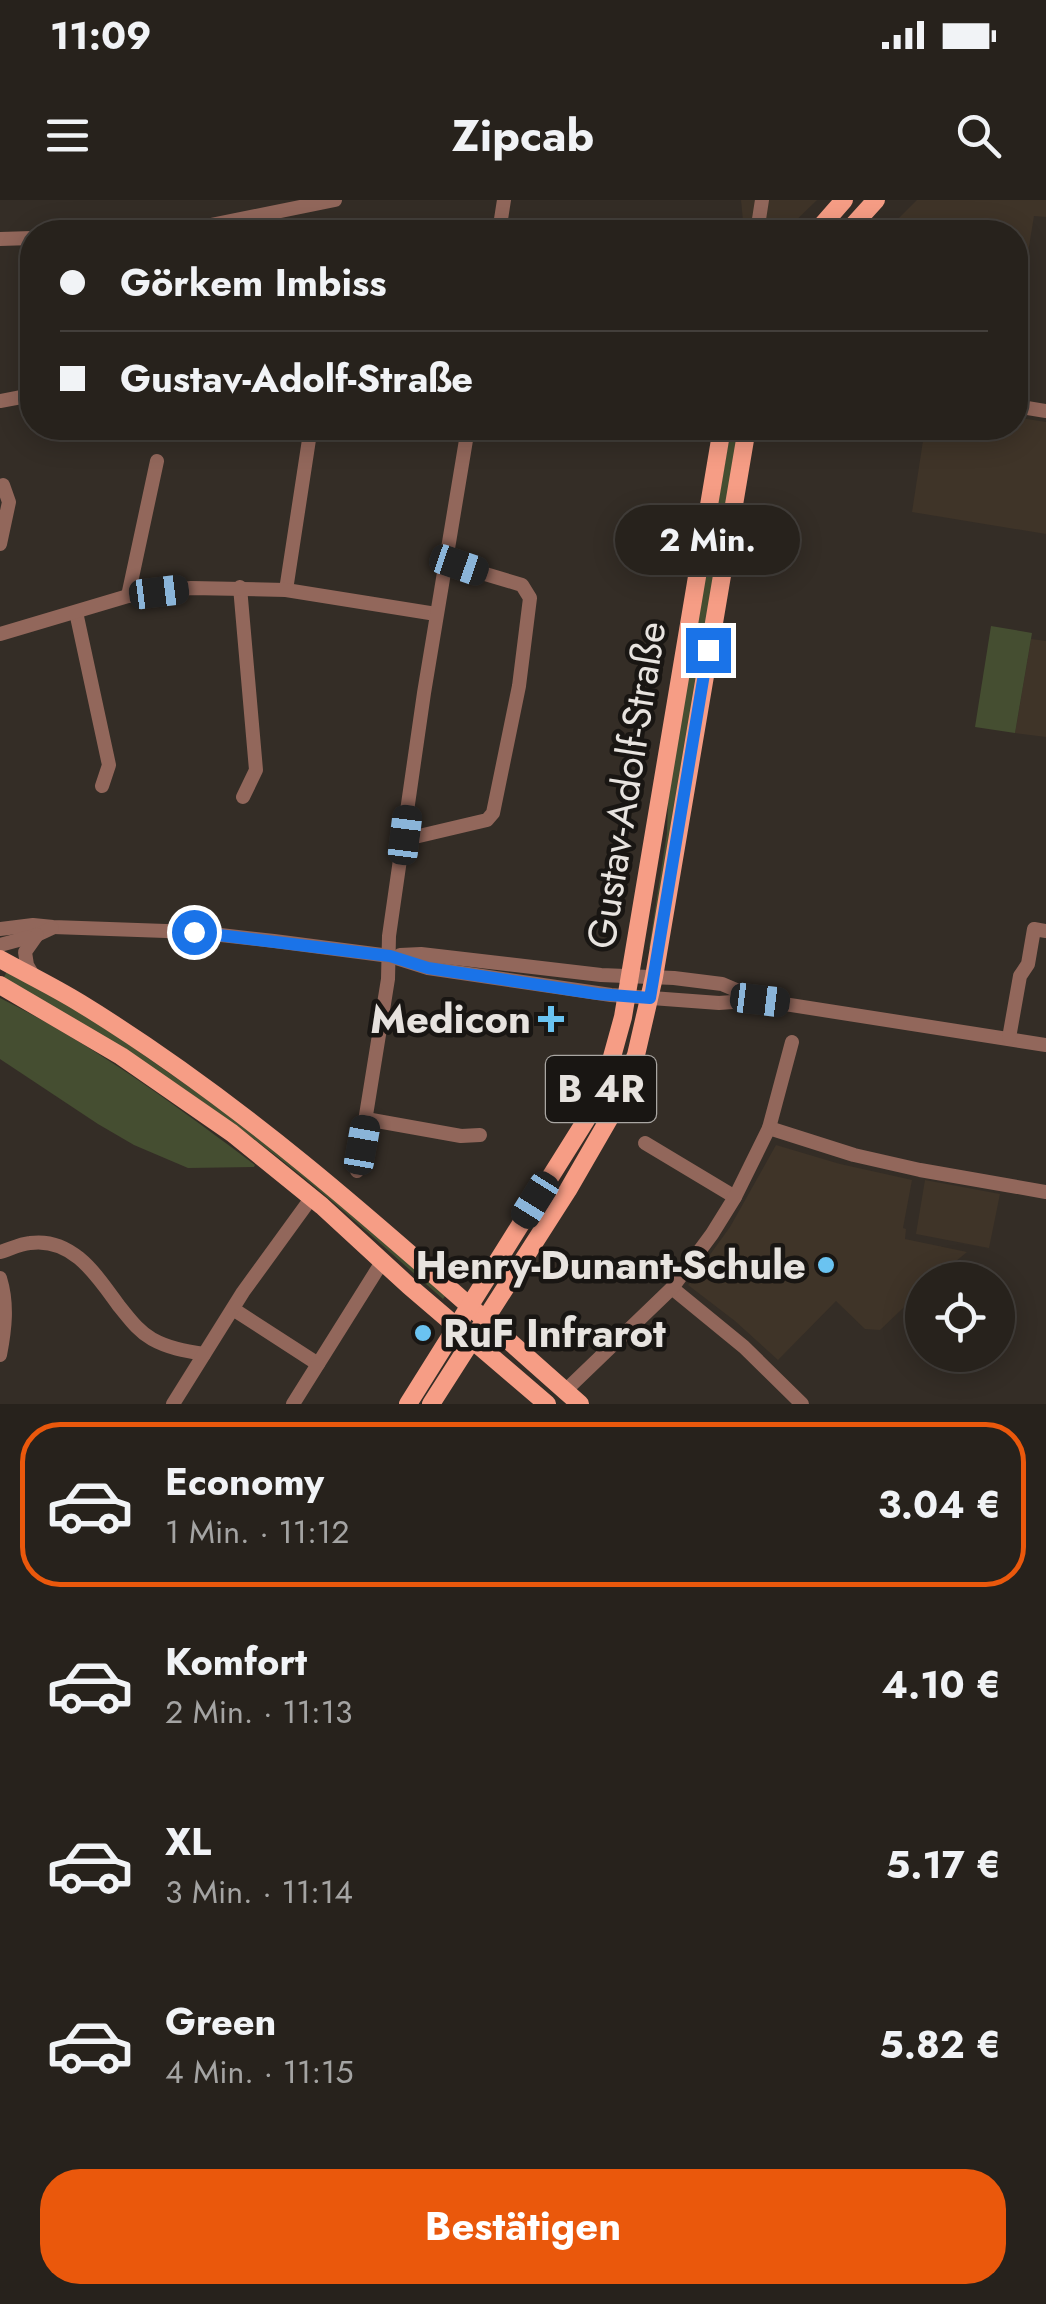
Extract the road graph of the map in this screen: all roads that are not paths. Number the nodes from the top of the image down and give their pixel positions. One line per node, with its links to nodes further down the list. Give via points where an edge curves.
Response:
1 (240, 200): 5 (street)
2 (335, 200): 5 (street)
3 (844, 200): 7 (main road)
4 (876, 200): 8 (main road)
5 (243, 218): 6 (street)
6 (233, 220)
7 (826, 220)
8 (858, 220)
9 (309, 440): 18 (street)
10 (466, 440): 16 (street)
11 (720, 440): 33 (main road, Gustav-Adolf-Straße / B 4R)
12 (744, 440): 34 (main road, Gustav-Adolf-Straße / B 4R)
13 (156, 461): 19 (street)
14 (3, 484): 15 (street, via 10,502)
15 (0, 544)
16 (445, 562): 21 (street); 25 (street, via 526,590 519,686 493,813 487,820)
17 (240, 588): 18 (street); 19 (street); 24 (street, via 256,770)
18 (286, 590): 21 (street)
19 (128, 596): 20 (street)
20 (76, 612): 22 (street); 23 (street, via 109,765)
21 (436, 614): 25 (street)
22 (0, 634)
23 (102, 786)
24 (243, 797)
25 (405, 835): 31 (street)
26 (53, 927): 27 (street); 29 (street); 31 (street, via 194,932)
27 (0, 929)
28 (1040, 930): 40 (street, via 1020,976)
29 (36, 936): 30 (street); 35 (street, via 25,956)
30 (0, 945)
31 (390, 956): 33 (street); 37 (street, via 428,968); 43 (street)
32 (0, 959): 35 (main road)
33 (630, 977): 34 (street); 37 (main road, B 4R)
34 (654, 977): 38 (main road, B 4R); 39 (street, via 722,984)
35 (35, 978): 55 (main road, via 216,1096)
36 (0, 985): 49 (main road, via 166,1085)
37 (626, 996): 38 (street); 55 (main road, B 4R, via 597,1097)
38 (650, 998): 39 (street); 57 (main road, B 4R, via 636,1055 609,1119)
39 (760, 1000): 40 (street)
40 (1009, 1038): 42 (street)
41 (792, 1042): 44 (street)
42 (1046, 1044)
43 (366, 1119): 45 (street); 47 (street)
44 (769, 1128): 48 (street, via 854,1155); 50 (street)
45 (480, 1135)
46 (645, 1143): 50 (street)
47 (357, 1171)
48 (1046, 1192)
49 (312, 1197): 52 (main road); 56 (street)
50 (735, 1197): 54 (street)
51 (0, 1252): 60 (street, via 29,1242 70,1252 87,1263 142,1332 174,1349)
52 (382, 1262): 58 (main road); 62 (street)
53 (0, 1278): 61 (street)
54 (672, 1288): 63 (street); 70 (street)
55 (468, 1306): 57 (main road); 58 (main road, B 4R)
56 (232, 1310): 60 (street); 62 (street)
57 (485, 1321): 59 (main road, B 4R); 63 (main road)
58 (456, 1326): 59 (main road); 66 (main road, B 4R)
59 (472, 1340): 67 (main road, B 4R); 68 (main road)
60 (204, 1354): 64 (street)
61 (0, 1355)
62 (318, 1364): 65 (street)
63 (564, 1391): 69 (main road)
64 (173, 1404)
65 (293, 1404)
66 (408, 1404)
67 (431, 1404)
68 (546, 1404)
69 (580, 1404)
70 (802, 1404)

